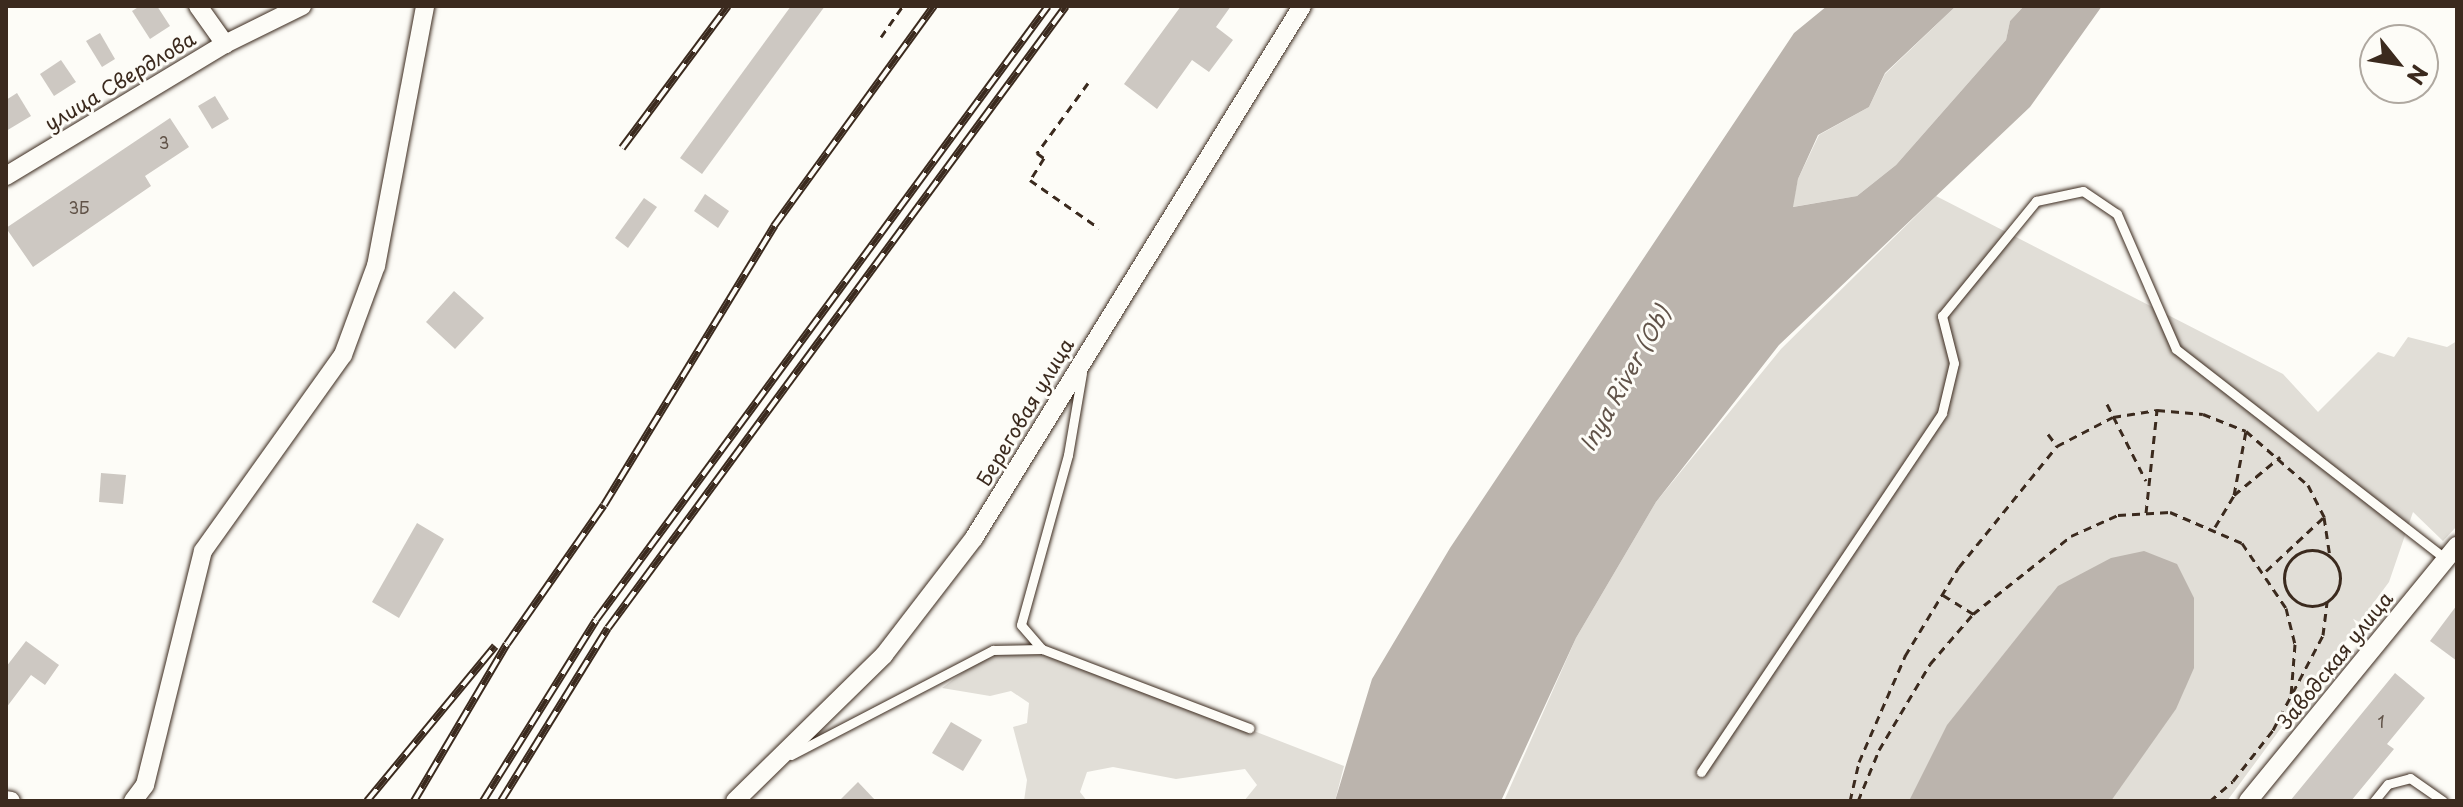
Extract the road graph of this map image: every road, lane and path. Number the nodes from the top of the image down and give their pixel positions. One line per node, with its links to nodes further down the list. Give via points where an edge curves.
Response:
1 (198, 6): 7 (street)
2 (302, 6): 7 (street, улица Свердлова)
3 (425, 6): 36 (street, via 371,281 343,355 203,551 145,785)
4 (903, 6): 6 (path)
5 (1302, 6): 11 (street, Береговая улица)
6 (881, 37)
7 (225, 44): 9 (street, улица Свердлова)
8 (1088, 83): 10 (path, via 1037,153 1044,158 1030,180)
9 (6, 176)
10 (1099, 228)
11 (1084, 357): 30 (lane, via 1068,455 1021,625); 33 (street, Береговая улица, via 974,538 884,655)
12 (2107, 404): 14 (path)
13 (2157, 410): 14 (path); 15 (path, via 2203,414); 19 (path)
14 (2113, 417): 17 (path); 19 (path)
15 (2246, 431): 18 (path); 20 (path)
16 (2048, 434): 17 (path)
17 (2057, 446): 27 (path, via 1959,567)
18 (2280, 456): 20 (path); 22 (path, via 2308,485)
19 (2146, 481): 21 (path)
20 (2234, 495): 23 (path)
21 (2146, 513): 23 (path, via 2170,512); 29 (path, via 2118,515 2071,536)
22 (2324, 517): 25 (path); 26 (path)
23 (2215, 527): 26 (path, via 2242,543)
24 (2451, 552): 34 (lane, via 2176,349 2117,214 2083,191 2036,201 1942,316 1954,363 1942,413); 40 (street, Заводская улица)
25 (2330, 557): 28 (path, via 2340,580); 28 (path, via 2313,550 2295,556 2284,581 2300,603)
26 (2266, 571): 31 (path, via 2286,608 2295,644)
27 (1943, 595): 29 (path); 37 (path, via 1905,656 1859,762)
28 (2327, 601): 31 (path, via 2323,635)
29 (1973, 614): 38 (path, via 1930,664 1879,750)
30 (1042, 649): 32 (lane); 33 (lane, via 993,650)
31 (2291, 696): 39 (path, via 2273,730)
32 (1249, 728)
33 (767, 767): 35 (street, Береговая улица)
34 (1701, 772)
35 (737, 800)
36 (133, 801)
37 (1850, 801)
38 (1858, 801)
39 (2210, 801)
40 (2248, 801)
41 (2374, 801): 42 (lane, via 2388,784 2410,778)
42 (2443, 801)

